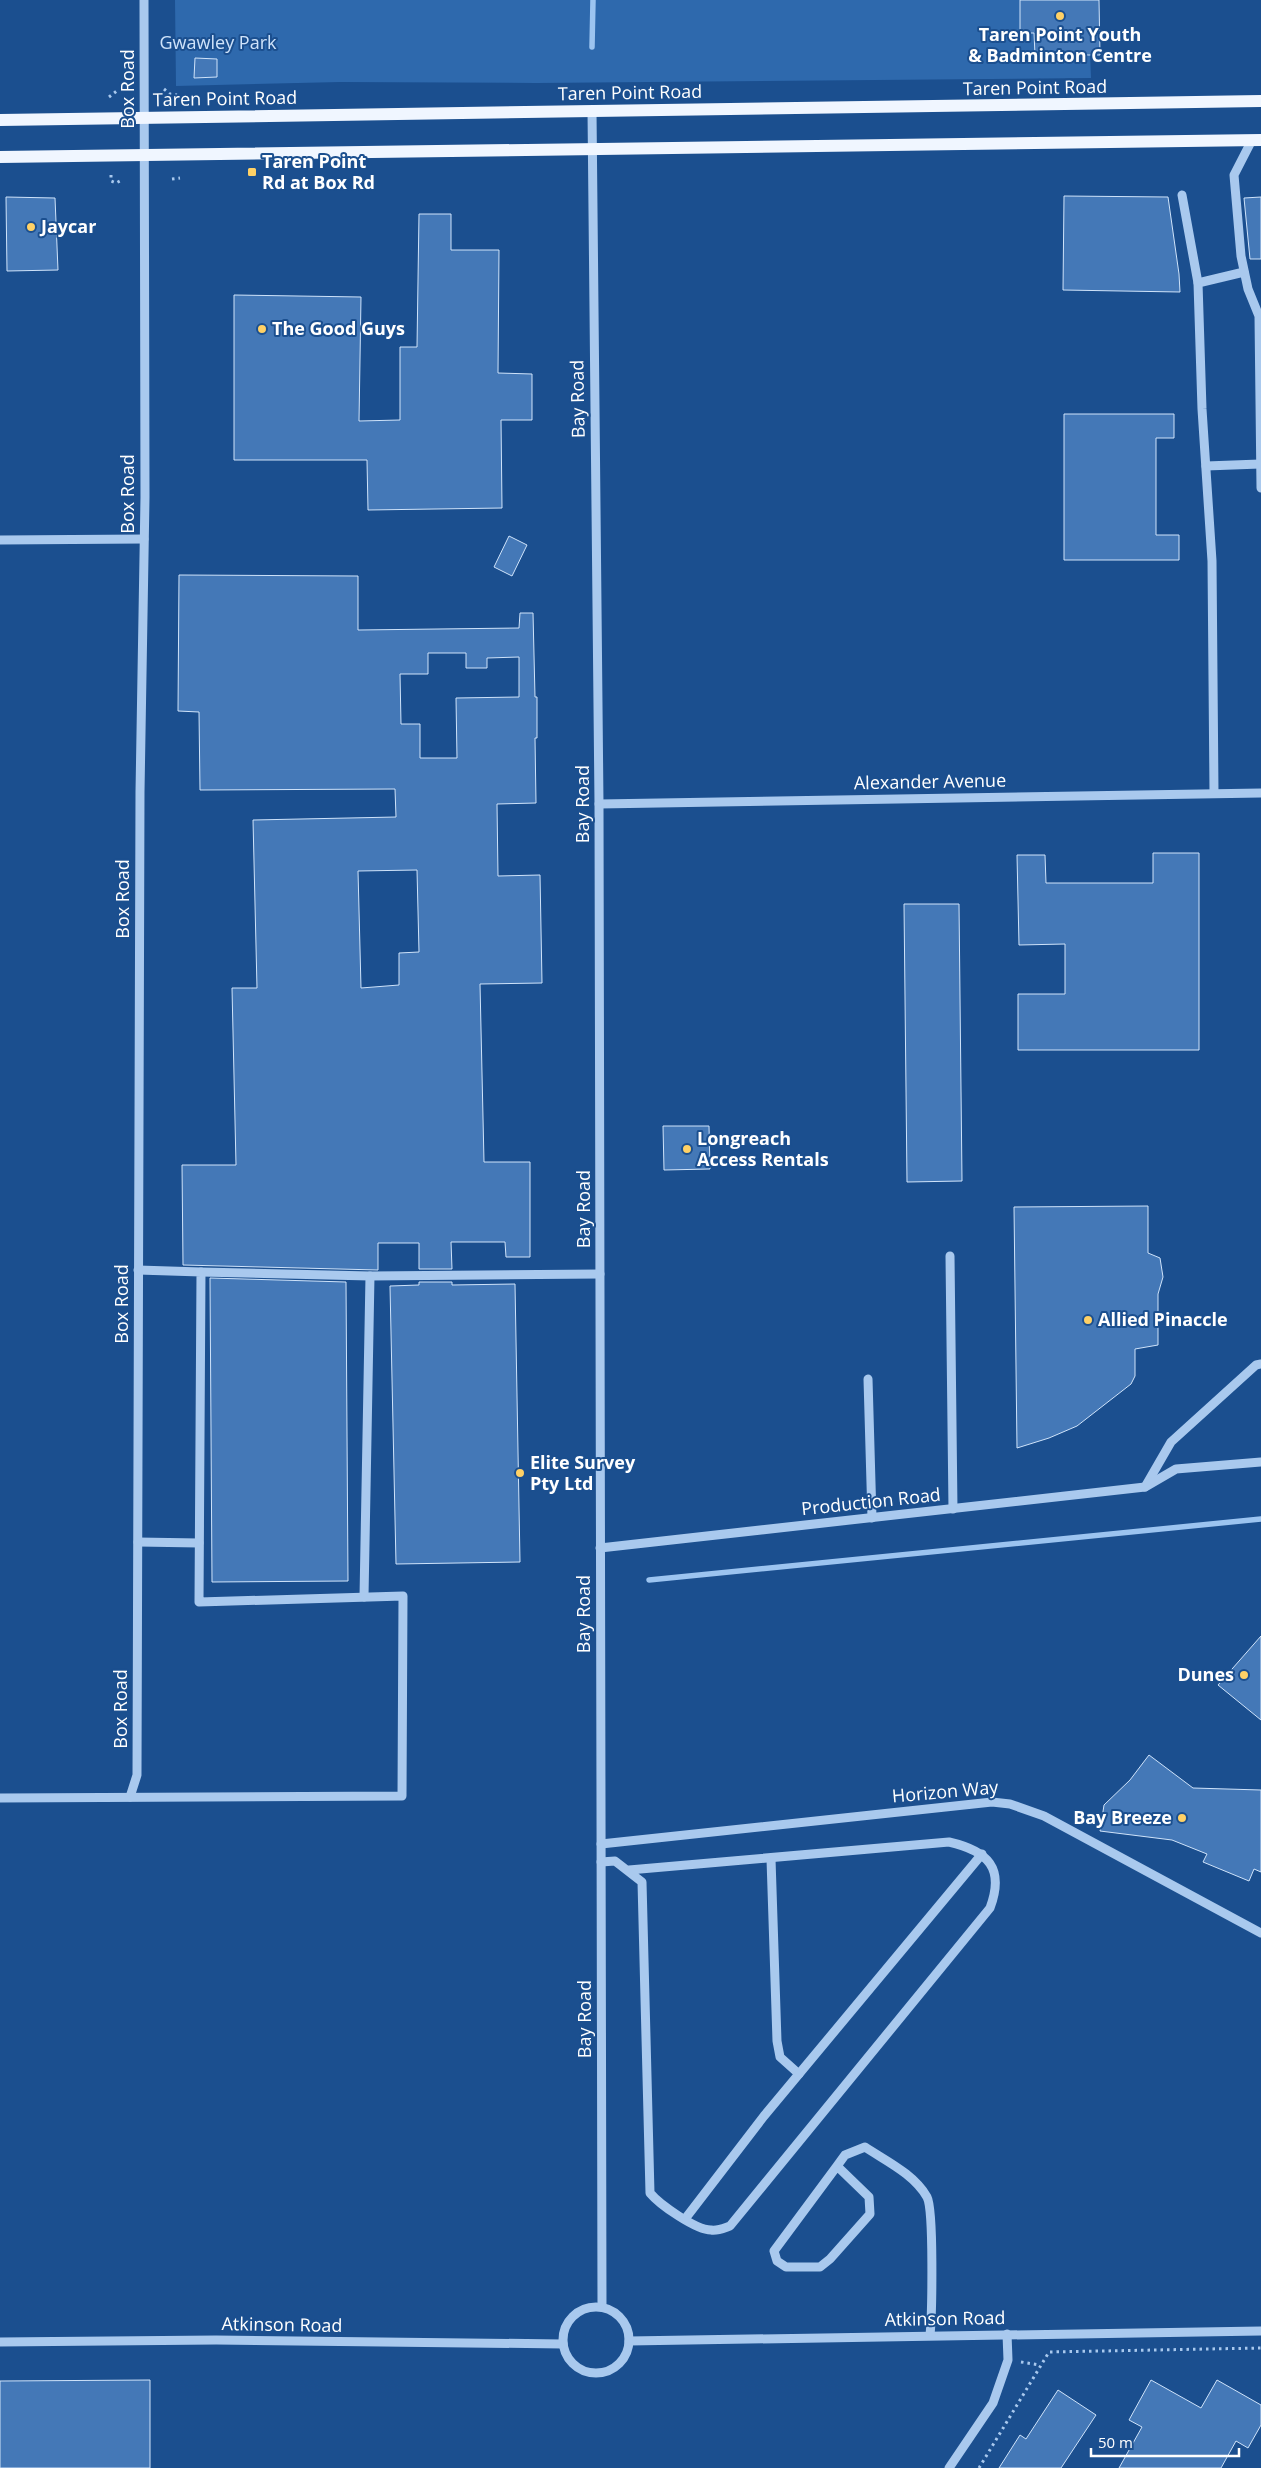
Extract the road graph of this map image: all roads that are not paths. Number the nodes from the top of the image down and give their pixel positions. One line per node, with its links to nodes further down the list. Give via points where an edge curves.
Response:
1 (144, 0): 4 (street, Box Road)
2 (1261, 101): 3 (main road, Taren Point Road)
3 (592, 112): 4 (main road, Taren Point Road); 7 (street, Bay Road)
4 (144, 118): 5 (main road, Taren Point Road); 8 (street, Box Road)
5 (0, 120)
6 (1256, 140): 7 (main road); 11 (street, via 1234,175)
7 (592, 150): 8 (main road); 20 (street, Bay Road)
8 (144, 155): 9 (main road); 16 (street, Box Road)
9 (0, 157)
10 (1182, 196): 12 (street)
11 (1244, 272): 12 (street); 13 (street, via 1259,316)
12 (1198, 283): 14 (street)
13 (1260, 464): 14 (street); 15 (street)
14 (1206, 466): 19 (street, via 1212,561)
15 (1261, 488)
16 (144, 539): 17 (street); 22 (street, Box Road)
17 (0, 540)
18 (1261, 793): 19 (street, Alexander Avenue)
19 (1214, 794): 20 (street, Alexander Avenue)
20 (599, 804): 24 (street, Bay Road)
21 (950, 1256): 30 (street)
22 (138, 1270): 23 (street); 32 (street, Box Road)
23 (201, 1272): 25 (street); 33 (street)
24 (600, 1274): 25 (street); 34 (street, Bay Road)
25 (370, 1276): 35 (street)
26 (1261, 1364): 29 (street, via 1256,1364 1171,1442)
27 (868, 1379): 31 (street)
28 (1261, 1462): 29 (street, via 1176,1470)
29 (1145, 1487): 30 (street, Production Road)
30 (953, 1509): 31 (street, Production Road)
31 (872, 1518): 34 (street, Production Road)
32 (138, 1542): 33 (street); 36 (street, Box Road, via 137,1776)
33 (199, 1543): 35 (street, via 199,1602)
34 (600, 1548): 38 (street, Bay Road)
35 (364, 1597): 36 (street, via 403,1596 402,1796)
36 (130, 1797): 37 (street)
37 (0, 1798)
38 (601, 1844): 41 (street, Bay Road); 43 (street, Horizon Way, via 992,1802 1010,1804 1044,1816)
39 (982, 1854): 40 (street, via 949,1842); 44 (street); 46 (street, via 993,1870 997,1885 984,1916 730,2226 708,2230)
40 (771, 1859): 42 (street); 44 (street, via 777,2041 780,2057)
41 (601, 1862): 42 (street, via 616,1861); 47 (street, Bay Road)
42 (629, 1870): 46 (street, via 642,1882 650,2193 665,2208)
43 (1261, 1934)
44 (799, 2074): 46 (street)
45 (837, 2166): 45 (street, via 774,2251 777,2261 786,2266 820,2267 870,2214 869,2197); 50 (street, via 845,2155 865,2147 907,2174 928,2198)
46 (685, 2219)
47 (602, 2307): 51 (street, via 622,2318 628,2329); 53 (street, via 584,2309 574,2315 563,2332)
48 (1261, 2330): 49 (street, Atkinson Road)
49 (1007, 2334): 50 (street, Atkinson Road); 54 (street, via 1008,2360 993,2403)
50 (930, 2335): 51 (street, Atkinson Road)
51 (629, 2341): 53 (street, via 621,2362 599,2373 587,2372 574,2365)
52 (0, 2342): 53 (street, Atkinson Road, via 216,2340)
53 (563, 2344)
54 (949, 2468)

